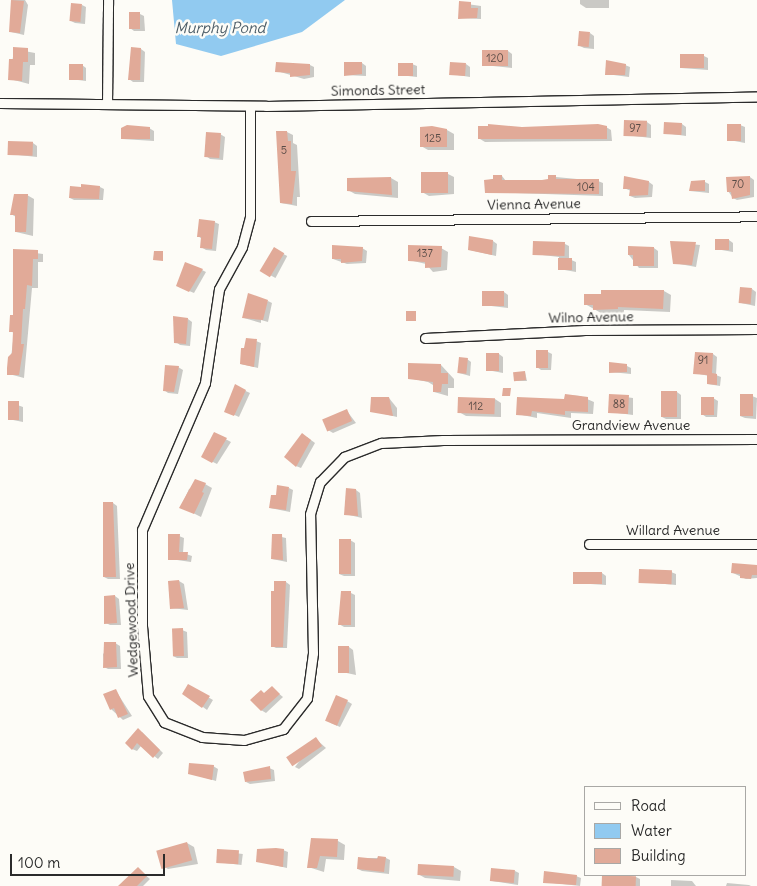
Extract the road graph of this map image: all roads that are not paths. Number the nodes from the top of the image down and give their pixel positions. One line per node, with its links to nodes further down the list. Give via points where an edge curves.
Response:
1 (108, 0): 4 (street)
2 (757, 97): 5 (street, Simonds Street)
3 (0, 102): 4 (street, Simonds Street)
4 (107, 104): 5 (street, Simonds Street)
5 (250, 106): 11 (street, Wedgewood Drive, via 248,225 242,248 219,290 204,383 142,530 142,626 148,696 164,722 202,737 244,740 283,729 307,698 313,653 310,514 320,482 344,457 381,442)
6 (757, 216): 7 (street, Vienna Avenue)
7 (311, 221)
8 (757, 329): 9 (street, Wilno Avenue, via 585,330)
9 (425, 338)
10 (757, 439): 11 (street, Grandview Avenue)
11 (504, 441)
12 (589, 544): 13 (street, Willard Avenue)
13 (757, 544)

